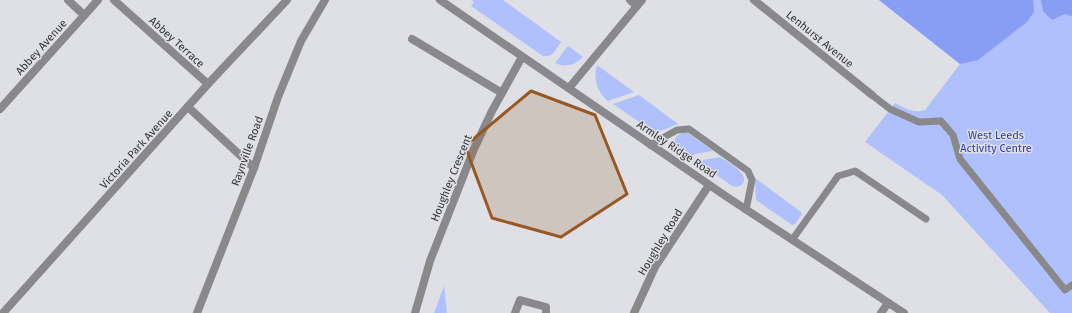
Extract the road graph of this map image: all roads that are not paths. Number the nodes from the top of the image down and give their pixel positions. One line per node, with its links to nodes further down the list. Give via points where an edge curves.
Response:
1 (68, 0): 10 (street)
2 (98, 0): 10 (street, Abbey Avenue)
3 (114, 0): 13 (street, Abbey Terrace)
4 (287, 0): 13 (street, Victoria Park Avenue)
5 (325, 0): 20 (street, Raynville Road, via 301,41 278,97)
6 (440, 0): 12 (street, Armley Ridge Road)
7 (630, 0): 9 (street)
8 (754, 0): 16 (street, Lenhurst Avenue)
9 (640, 3): 14 (street)
10 (84, 15): 18 (street, Abbey Avenue)
11 (412, 39): 15 (street)
12 (522, 57): 14 (street, Armley Ridge Road); 15 (street, Houghley Crescent)
13 (208, 84): 17 (street, Victoria Park Avenue)
14 (569, 88): 19 (street, Armley Ridge Road)
15 (502, 93): 29 (street, Houghley Crescent, via 468,164 430,261)
16 (872, 95): 25 (lane, via 890,109 919,122 941,121 953,135 960,158 1065,290)
17 (188, 107): 20 (street); 27 (street, Victoria Park Avenue)
18 (0, 109)
19 (650, 145): 21 (street, Armley Ridge Road); 22 (lane, via 677,130 689,129 748,171 752,180)
20 (254, 168): 28 (street, Raynville Road)
21 (709, 185): 22 (street, Armley Ridge Road); 32 (street, Houghley Road, via 655,267)
22 (746, 210): 24 (street, Armley Ridge Road)
23 (926, 220): 24 (lane, via 855,171 838,176)
24 (792, 240): 26 (street, Armley Ridge Road)
25 (1072, 285)
26 (888, 303): 33 (street); 34 (street, Armley Ridge Road)
27 (4, 311)
28 (197, 313)
29 (415, 313)
30 (515, 313): 31 (street, via 520,300 546,307)
31 (546, 313)
32 (634, 313)
33 (881, 313)
34 (904, 313)

